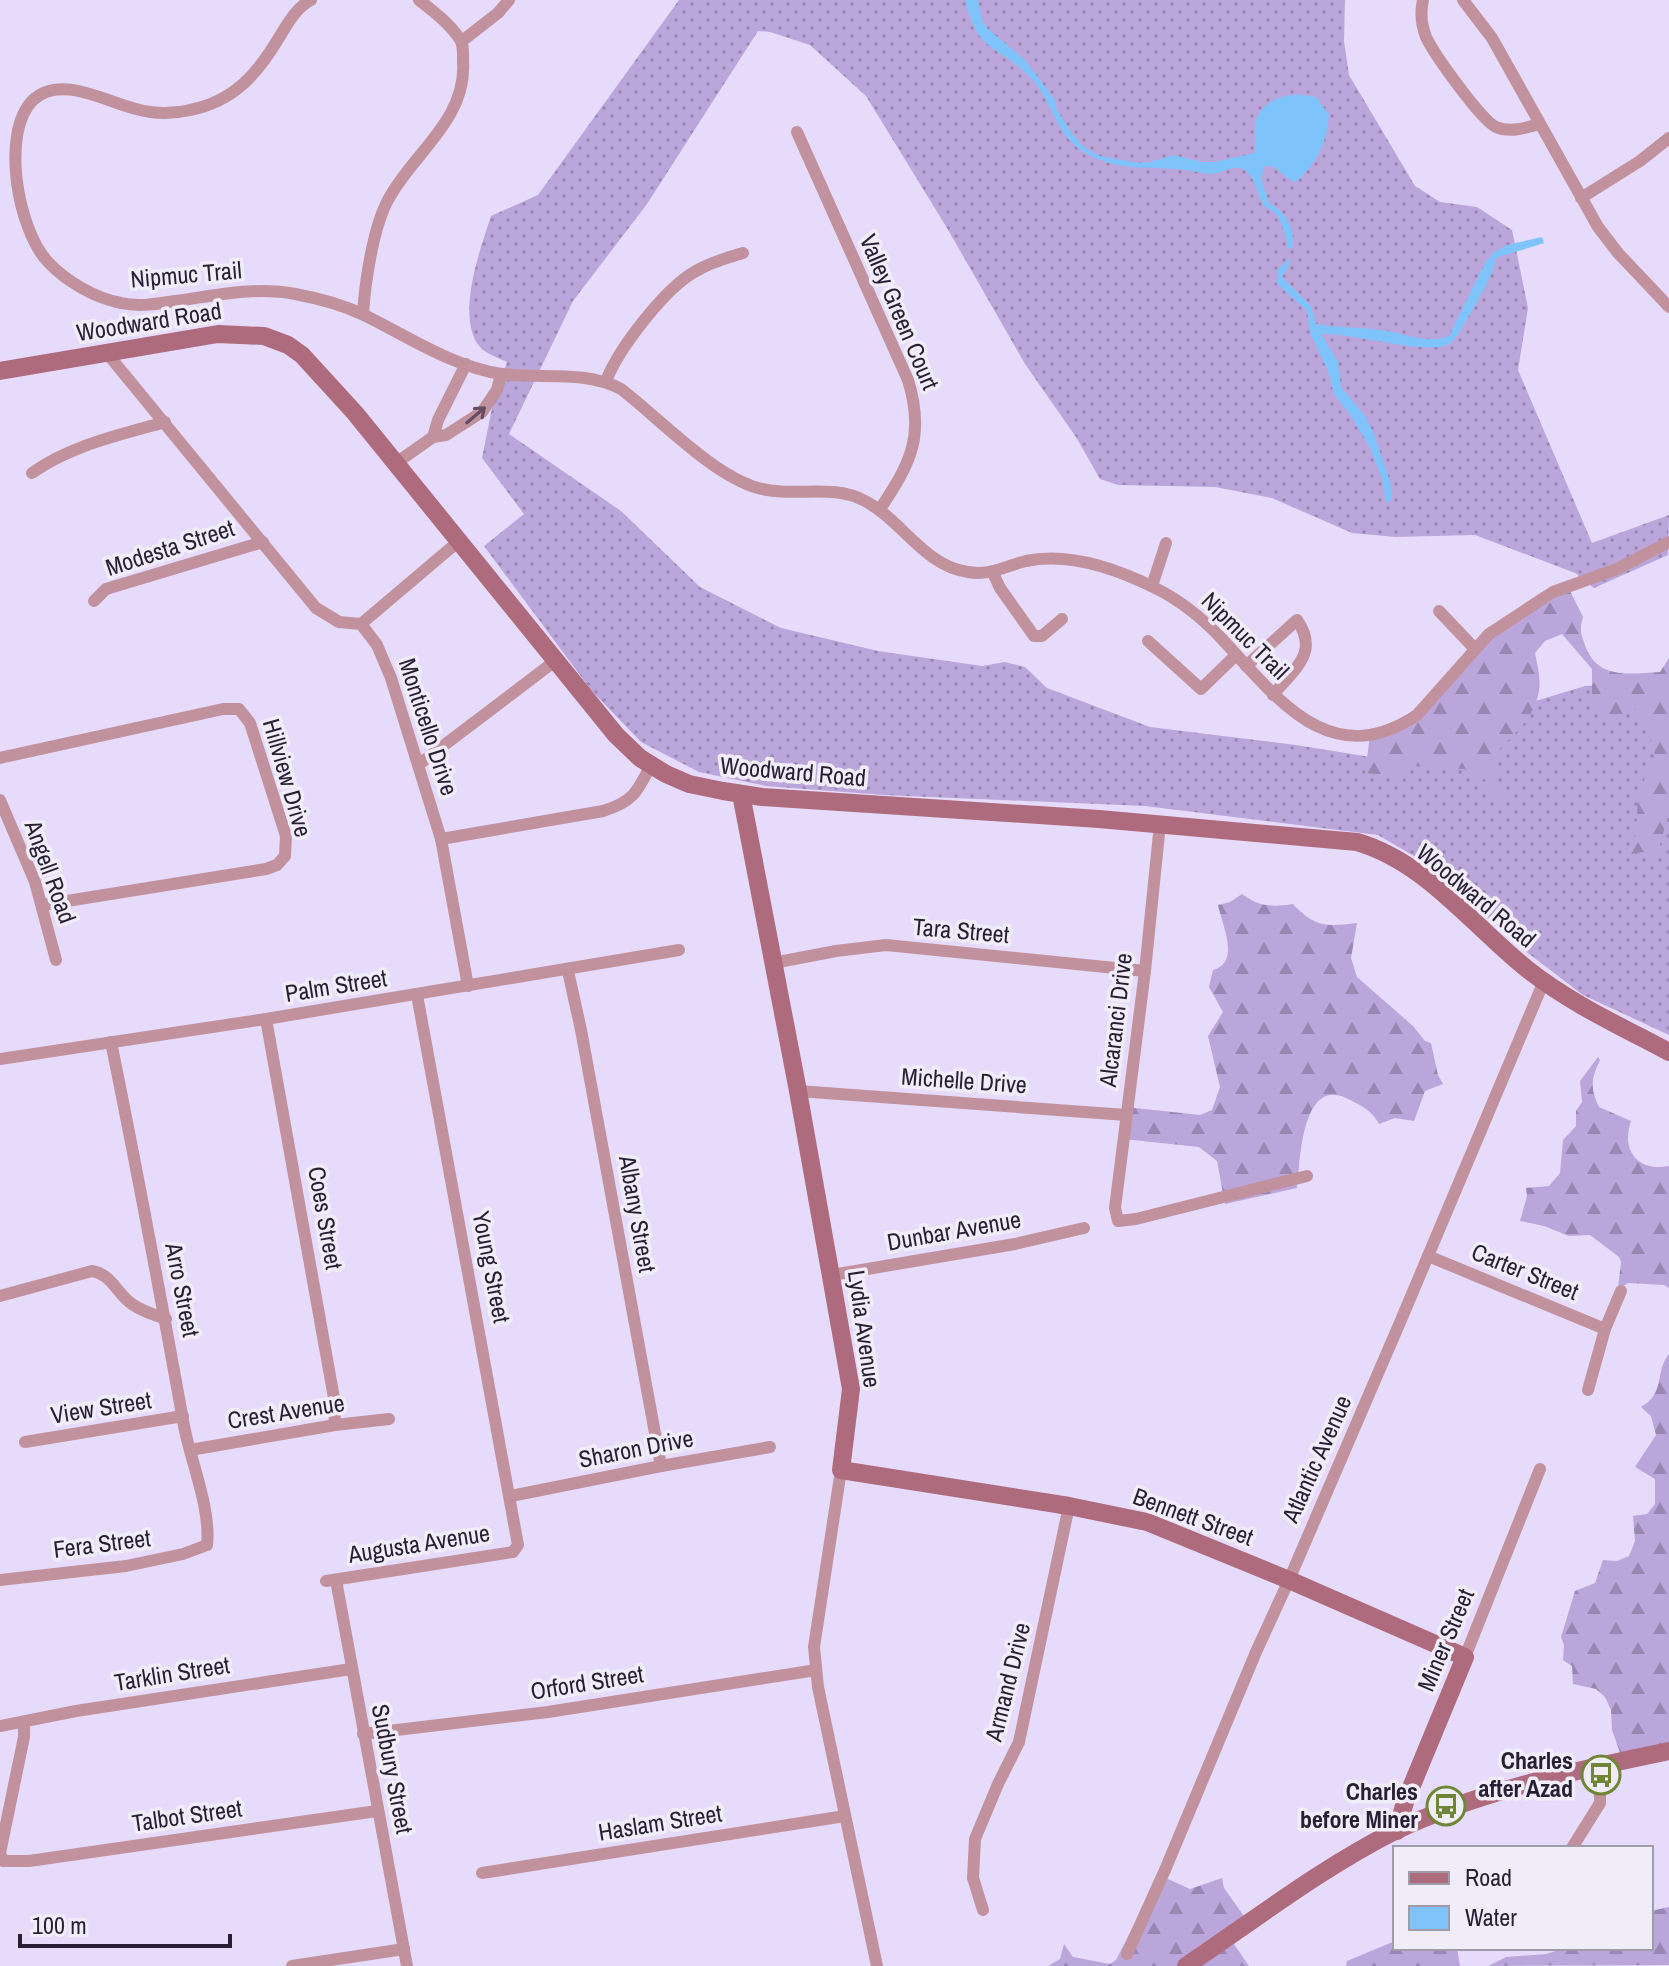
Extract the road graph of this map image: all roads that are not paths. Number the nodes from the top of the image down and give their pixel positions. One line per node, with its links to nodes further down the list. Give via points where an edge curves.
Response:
1 (311, 0): 13 (street, Nipmuc Trail, via 290,19 250,80 216,102 158,113 76,91 47,91 32,100 13,155 15,180 35,245 48,263 82,289 138,306 273,291)
2 (419, 0): 6 (street)
3 (509, 0): 6 (street)
4 (1423, 0): 7 (street, via 1420,14 1426,38 1486,120 1501,129)
5 (1463, 0): 7 (street, via 1492,38)
6 (462, 41): 13 (street, via 464,70 452,112 386,203)
7 (1539, 124): 10 (street)
8 (797, 132): 23 (street, Valley Green Court, via 914,400 913,451)
9 (1669, 138): 10 (street)
10 (1581, 198): 12 (street, via 1618,253)
11 (743, 253): 18 (street, via 681,280 628,341)
12 (1667, 301)
13 (363, 314): 15 (street, Nipmuc Trail)
14 (106, 352): 16 (street, Woodward Road); 19 (street); 21 (street, Woodward Road, via 218,334 264,336 288,345)
15 (466, 364): 17 (street, Nipmuc Trail); 20 (street)
16 (0, 371)
17 (501, 374): 18 (street, Nipmuc Trail); 20 (street, one-way to 17, via 446,435 482,412)
18 (606, 381): 23 (street, Nipmuc Trail, via 737,480 770,490 843,494)
19 (165, 422): 22 (street, via 90,444); 25 (street)
20 (433, 437): 21 (street)
21 (396, 463): 24 (street, Woodward Road)
22 (32, 473)
23 (880, 509): 28 (street, Nipmuc Trail, via 943,565)
24 (459, 541): 33 (street); 37 (street, Woodward Road)
25 (263, 542): 30 (street, Modesta Street, via 106,589); 33 (street, via 316,608 339,622)
26 (1669, 542): 35 (street, Nipmuc Trail, via 1617,569 1553,592)
27 (1166, 543): 29 (street)
28 (993, 573): 29 (street, Nipmuc Trail, via 1026,561 1061,559); 32 (street, via 1034,636 1042,636)
29 (1152, 586): 36 (street, Nipmuc Trail, via 1192,611)
30 (94, 601)
31 (1439, 611): 35 (street)
32 (1062, 619)
33 (361, 624): 41 (street, Monticello Drive, via 391,678)
34 (1148, 641): 36 (street, via 1201,689)
35 (1475, 649): 39 (street, Nipmuc Trail, via 1417,715 1381,733 1324,731)
36 (1236, 655): 38 (street, Nipmuc Trail)
37 (555, 661): 41 (street); 42 (street, Woodward Road, via 616,735)
38 (1246, 666): 39 (street, Nipmuc Trail); 39 (street, via 1297,620 1307,634 1305,657)
39 (1273, 695)
40 (0, 758): 47 (street, Hillview Drive, via 239,709 250,723 286,836 285,856 266,869)
41 (418, 765): 46 (street, Monticello Drive)
42 (651, 765): 43 (street, Woodward Road, via 689,784); 46 (street, via 624,804)
43 (741, 794): 45 (street, Woodward Road); 50 (street, Lydia Avenue)
44 (0, 800): 47 (street, Angell Road)
45 (1160, 824): 52 (street, Alcaranci Drive); 53 (street, Woodward Road, via 1333,838 1374,848 1427,880)
46 (441, 839): 54 (street, Monticello Drive)
47 (42, 905): 49 (street, Angell Road)
48 (679, 950): 51 (street, Palm Street)
49 (56, 960)
50 (773, 963): 52 (street, Tara Street, via 886,945); 60 (street, Lydia Avenue)
51 (568, 971): 54 (street, Palm Street); 77 (street, Albany Street)
52 (1145, 971): 61 (street, Alcaranci Drive)
53 (1544, 981): 58 (street, Woodward Road); 64 (street, Atlantic Avenue)
54 (468, 986): 55 (street, Palm Street)
55 (417, 995): 56 (street, Palm Street); 80 (street, Young Street)
56 (266, 1019): 57 (street, Palm Street); 73 (street, Coes Street)
57 (111, 1042): 59 (street, Palm Street); 68 (street, Arro Street)
58 (1669, 1052)
59 (0, 1059)
60 (798, 1091): 61 (street, Michelle Drive); 65 (street, Lydia Avenue)
61 (1126, 1115): 62 (street, Alcaranci Drive, via 1118,1221)
62 (1307, 1176)
63 (1084, 1228): 65 (street, Dunbar Avenue)
64 (1428, 1256): 69 (street, Carter Street); 86 (street, Atlantic Avenue)
65 (832, 1275): 79 (street, Lydia Avenue, via 851,1389)
66 (1621, 1291): 69 (street)
67 (0, 1296): 68 (street, via 92,1271 105,1275 137,1307)
68 (166, 1319): 71 (street, Arro Street)
69 (1605, 1329): 70 (street)
70 (1588, 1390)
71 (183, 1416): 74 (street, View Street); 76 (street, Arro Street)
72 (389, 1419): 73 (street, Crest Avenue)
73 (335, 1425): 76 (street, Crest Avenue)
74 (25, 1442)
75 (770, 1447): 77 (street, Sharon Drive)
76 (190, 1450): 82 (street, Arro Street)
77 (661, 1466): 80 (street, Sharon Drive)
78 (1540, 1469): 87 (street, Miner Street)
79 (841, 1470): 81 (street, Bennett Street); 89 (street, Lydia Avenue, via 816,1626)
80 (511, 1496): 83 (street, Young Street)
81 (1069, 1506): 86 (street, Bennett Street, via 1147,1522); 100 (street, Armand Drive, via 1019,1742 975,1839 973,1878)
82 (207, 1545): 84 (street, Fera Street, via 126,1566)
83 (517, 1549): 85 (street, Augusta Avenue)
84 (0, 1580)
85 (331, 1580): 88 (street, Sudbury Street)
86 (1289, 1580): 87 (street, Bennett Street); 102 (street, Atlantic Avenue)
87 (1465, 1657): 97 (street, Miner Street)
88 (351, 1669): 90 (street, Tarklin Street); 92 (street, Sudbury Street)
89 (816, 1670): 92 (street, Orford Street, via 548,1712); 96 (street, Lydia Avenue)
90 (24, 1722): 91 (street, Tarklin Street); 95 (street, Talbot Street, via 0,1853 3,1861)
91 (0, 1726)
92 (363, 1734): 95 (street, Sudbury Street)
93 (1669, 1751): 94 (street)
94 (1600, 1767): 97 (street, via 1509,1790); 98 (street, via 1600,1803)
95 (377, 1811): 101 (street, Sudbury Street)
96 (845, 1816): 99 (street, Haslam Street); 105 (street, Lydia Avenue)
97 (1397, 1831): 106 (street)
98 (1573, 1846)
99 (482, 1873)
100 (983, 1910)
101 (404, 1949): 103 (street); 104 (street, Sudbury Street)
102 (1127, 1954)
103 (292, 1966)
104 (407, 1966)
105 (877, 1966)
106 (1186, 1966)

